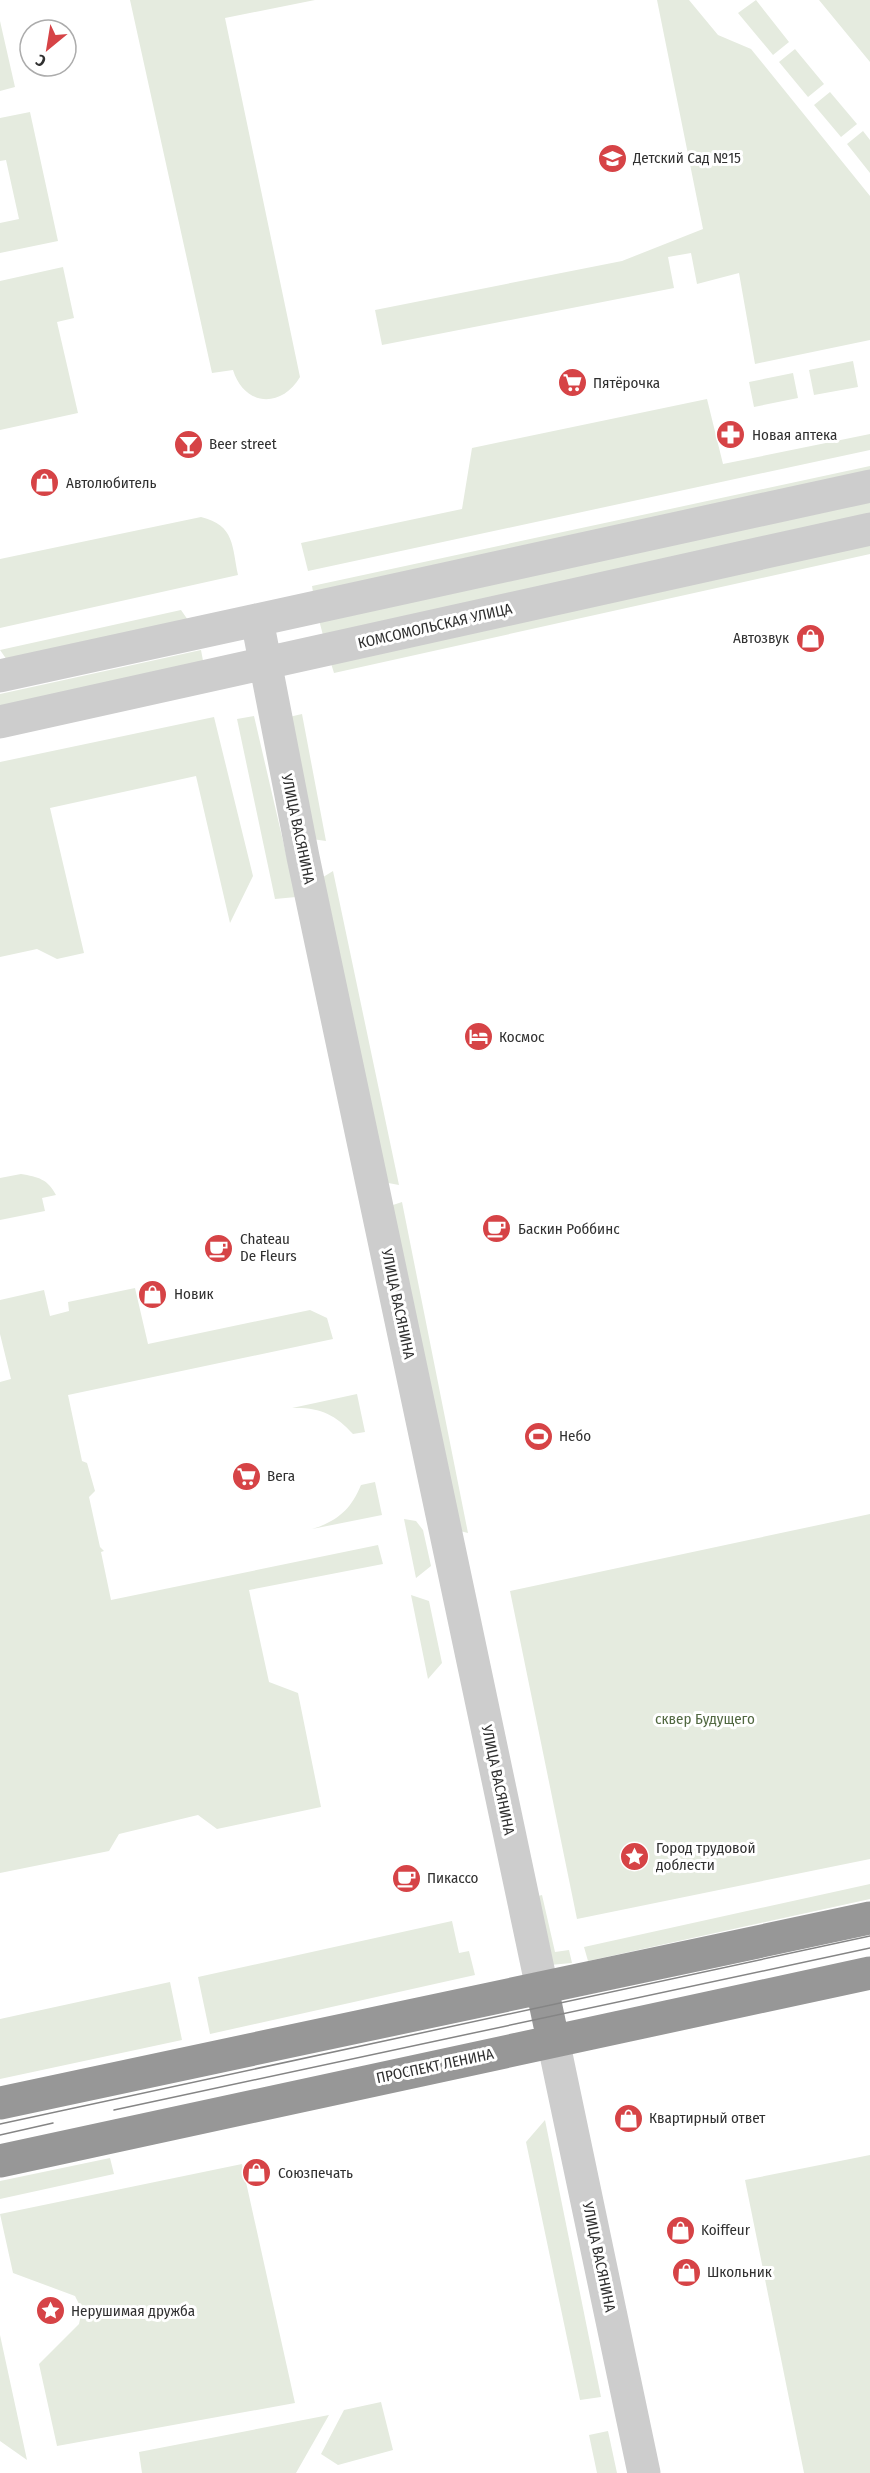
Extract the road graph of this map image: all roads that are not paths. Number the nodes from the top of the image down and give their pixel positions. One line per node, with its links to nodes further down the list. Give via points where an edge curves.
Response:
1 (870, 486): 3 (street)
2 (870, 529): 4 (street, КОМСОМОЛЬСКАЯ УЛИЦА)
3 (258, 620): 4 (street, УЛИЦА ВАСЯНИНА); 5 (street)
4 (265, 663): 6 (street, КОМСОМОЛЬСКАЯ УЛИЦА); 9 (street, УЛИЦА ВАСЯНИНА)
5 (0, 676)
6 (0, 722)
7 (870, 1918): 9 (highway)
8 (870, 1973): 10 (highway, ПРОСПЕКТ ЛЕНИНА)
9 (542, 1988): 10 (highway); 11 (highway)
10 (554, 2040): 12 (highway, ПРОСПЕКТ ЛЕНИНА); 13 (street, УЛИЦА ВАСЯНИНА)
11 (0, 2103)
12 (0, 2161)
13 (644, 2473)

